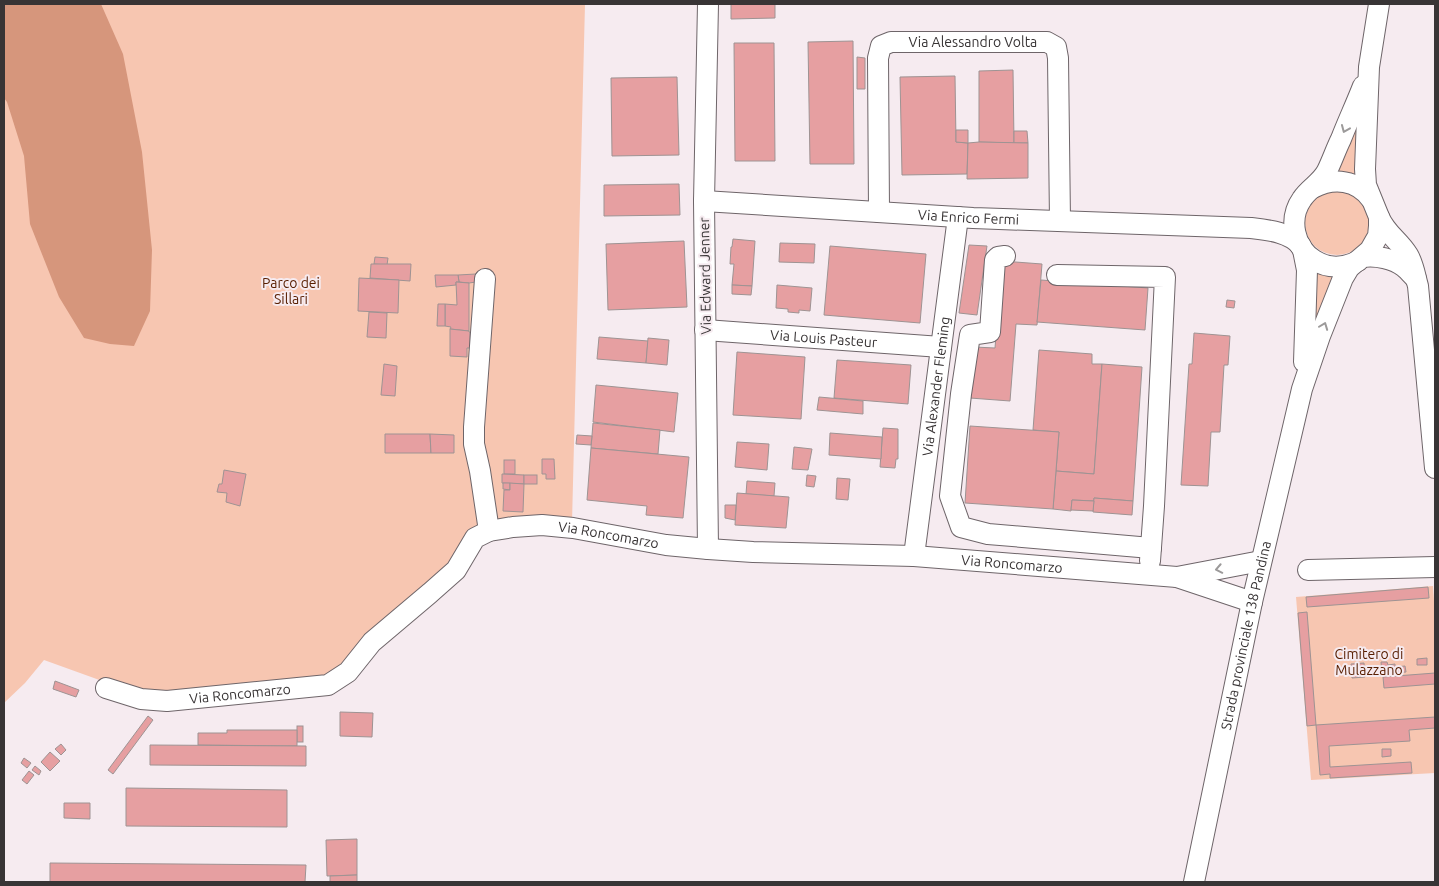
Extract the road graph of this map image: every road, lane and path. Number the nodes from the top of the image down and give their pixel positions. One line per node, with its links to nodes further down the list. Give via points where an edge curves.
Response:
1 (708, 4): 5 (street, Via Edward Jenner)
2 (1379, 4): 3 (street)
3 (1369, 67): 4 (street, one-way to 4, via 1329,168); 6 (street, via 1365,169 1366,185)
4 (1307, 194): 6 (street, via 1324,183 1344,182 1361,189); 10 (street, Via Enrico Fermi, via 1291,210 1277,217); 11 (street, via 1296,212 1294,225)
5 (704, 201): 7 (street, Via Enrico Fermi); 17 (street, Via Edward Jenner)
6 (1375, 208): 13 (street, via 1379,228 1376,241); 16 (street, via 1386,230 1408,256)
7 (879, 212): 8 (street, Via Enrico Fermi); 9 (street, Via Alessandro Volta, via 878,58 882,46 891,42 1047,42 1056,47 1058,58)
8 (958, 217): 9 (street, Via Enrico Fermi); 18 (street, Via Alexander Fleming)
9 (1060, 221): 10 (street, Via Enrico Fermi)
10 (1233, 226): 11 (street, Via Enrico Fermi, via 1276,232 1294,240)
11 (1302, 248): 13 (street, via 1315,260 1331,266 1348,265); 19 (street, via 1307,264)
12 (1005, 256): 22 (street, via 998,256 995,260 990,332 970,335 950,496 961,527 988,534)
13 (1362, 258): 16 (street, via 1395,262); 19 (street, one-way to 13, via 1343,278 1349,268)
14 (1057, 275): 22 (street, via 1165,277)
15 (485, 279): 21 (street, via 474,444)
16 (1416, 279): 20 (street)
17 (705, 330): 18 (street, Via Louis Pasteur); 23 (street, Via Edward Jenner)
18 (941, 347): 24 (street, Via Alexander Fleming)
19 (1302, 388): 25 (street, Strada provinciale 138 Pandina)
20 (1435, 468)
21 (489, 530): 23 (street, Via Roncomarzo, via 542,525); 31 (street, Via Roncomarzo, via 475,538 456,570 372,642 348,672 328,685 166,701 141,699)
22 (1151, 548): 28 (street)
23 (708, 549): 24 (street, Via Roncomarzo)
24 (914, 556): 28 (street, Via Roncomarzo)
25 (1261, 561): 29 (street, Via Roncomarzo, one-way to 29); 30 (street, Strada provinciale 138 Pandina)
26 (1435, 567): 27 (street)
27 (1308, 570)
28 (1148, 575): 29 (street, Via Roncomarzo)
29 (1177, 577): 30 (street, Via Roncomarzo)
30 (1252, 602): 32 (street, Strada provinciale 138 Pandina)
31 (106, 688)
32 (1194, 882)

